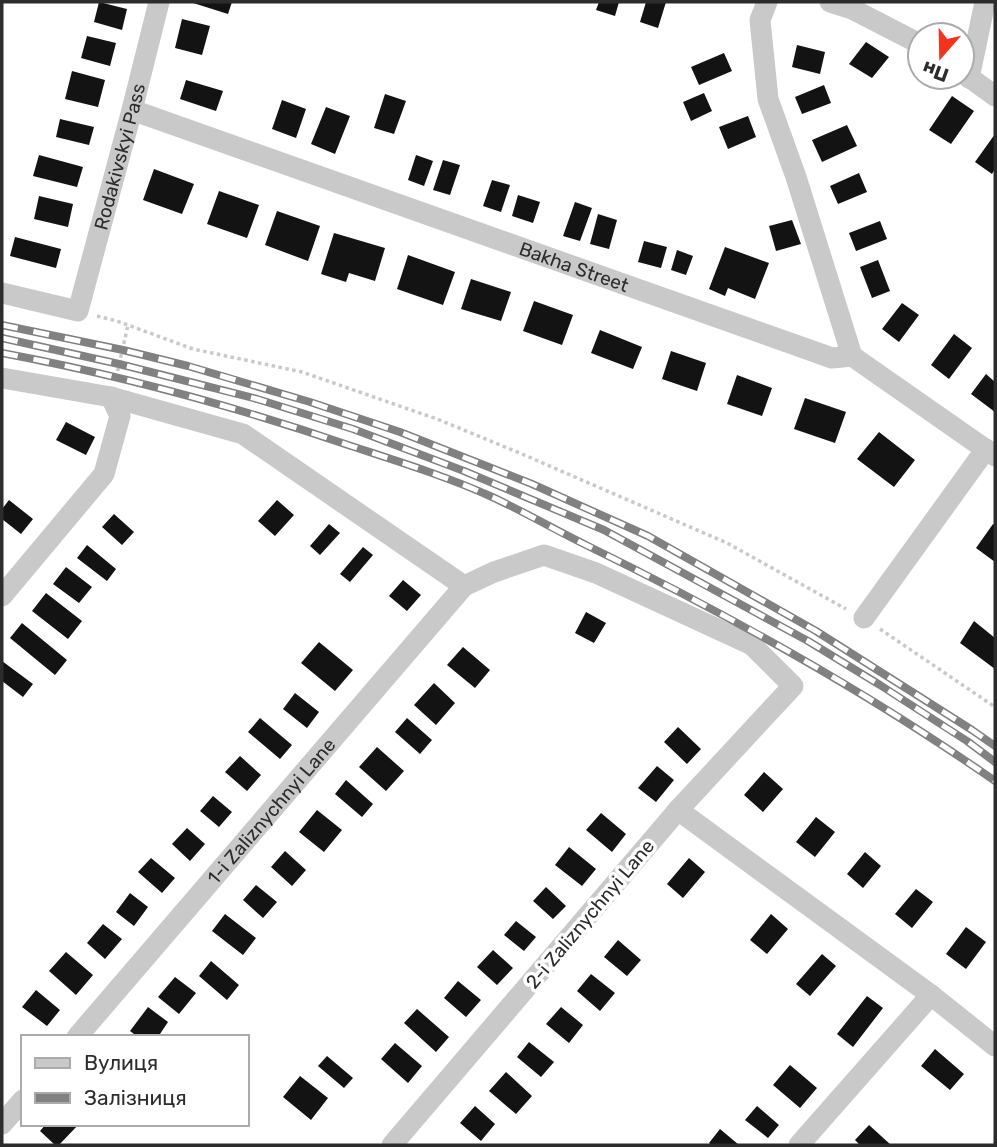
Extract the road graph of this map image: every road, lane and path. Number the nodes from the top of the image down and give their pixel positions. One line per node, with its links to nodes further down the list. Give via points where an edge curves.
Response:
1 (159, 2): 9 (street, Rodakivskyi Pass)
2 (767, 2): 13 (street, via 760,20 768,99)
3 (830, 2): 6 (street)
4 (985, 2): 5 (street)
5 (976, 35)
6 (906, 37)
7 (976, 83): 8 (street)
8 (995, 96)
9 (132, 110): 11 (street, Rodakivskyi Pass); 13 (street, Bakha Street, via 832,358)
10 (2, 293): 11 (street)
11 (78, 311): 12 (path)
12 (128, 325): 15 (path); 19 (path, via 193,349 302,372 437,419 727,543)
13 (852, 356): 16 (street, Bakha Street)
14 (2, 378): 15 (street)
15 (111, 397): 17 (street, via 243,433); 18 (street, via 120,416 104,474)
16 (990, 452): 19 (street)
17 (464, 586): 21 (street, 2-i Zaliznychnyi Lane, via 544,555 596,573 752,645 793,686); 23 (street, 1-i Zaliznychnyi Lane)
18 (2, 596)
19 (864, 618): 20 (path)
20 (995, 707)
21 (678, 810): 22 (street); 27 (street, 2-i Zaliznychnyi Lane)
22 (931, 995): 24 (street); 28 (street)
23 (79, 1035)
24 (995, 1046)
25 (21, 1102): 26 (street)
26 (2, 1125)
27 (393, 1145)
28 (799, 1145)

